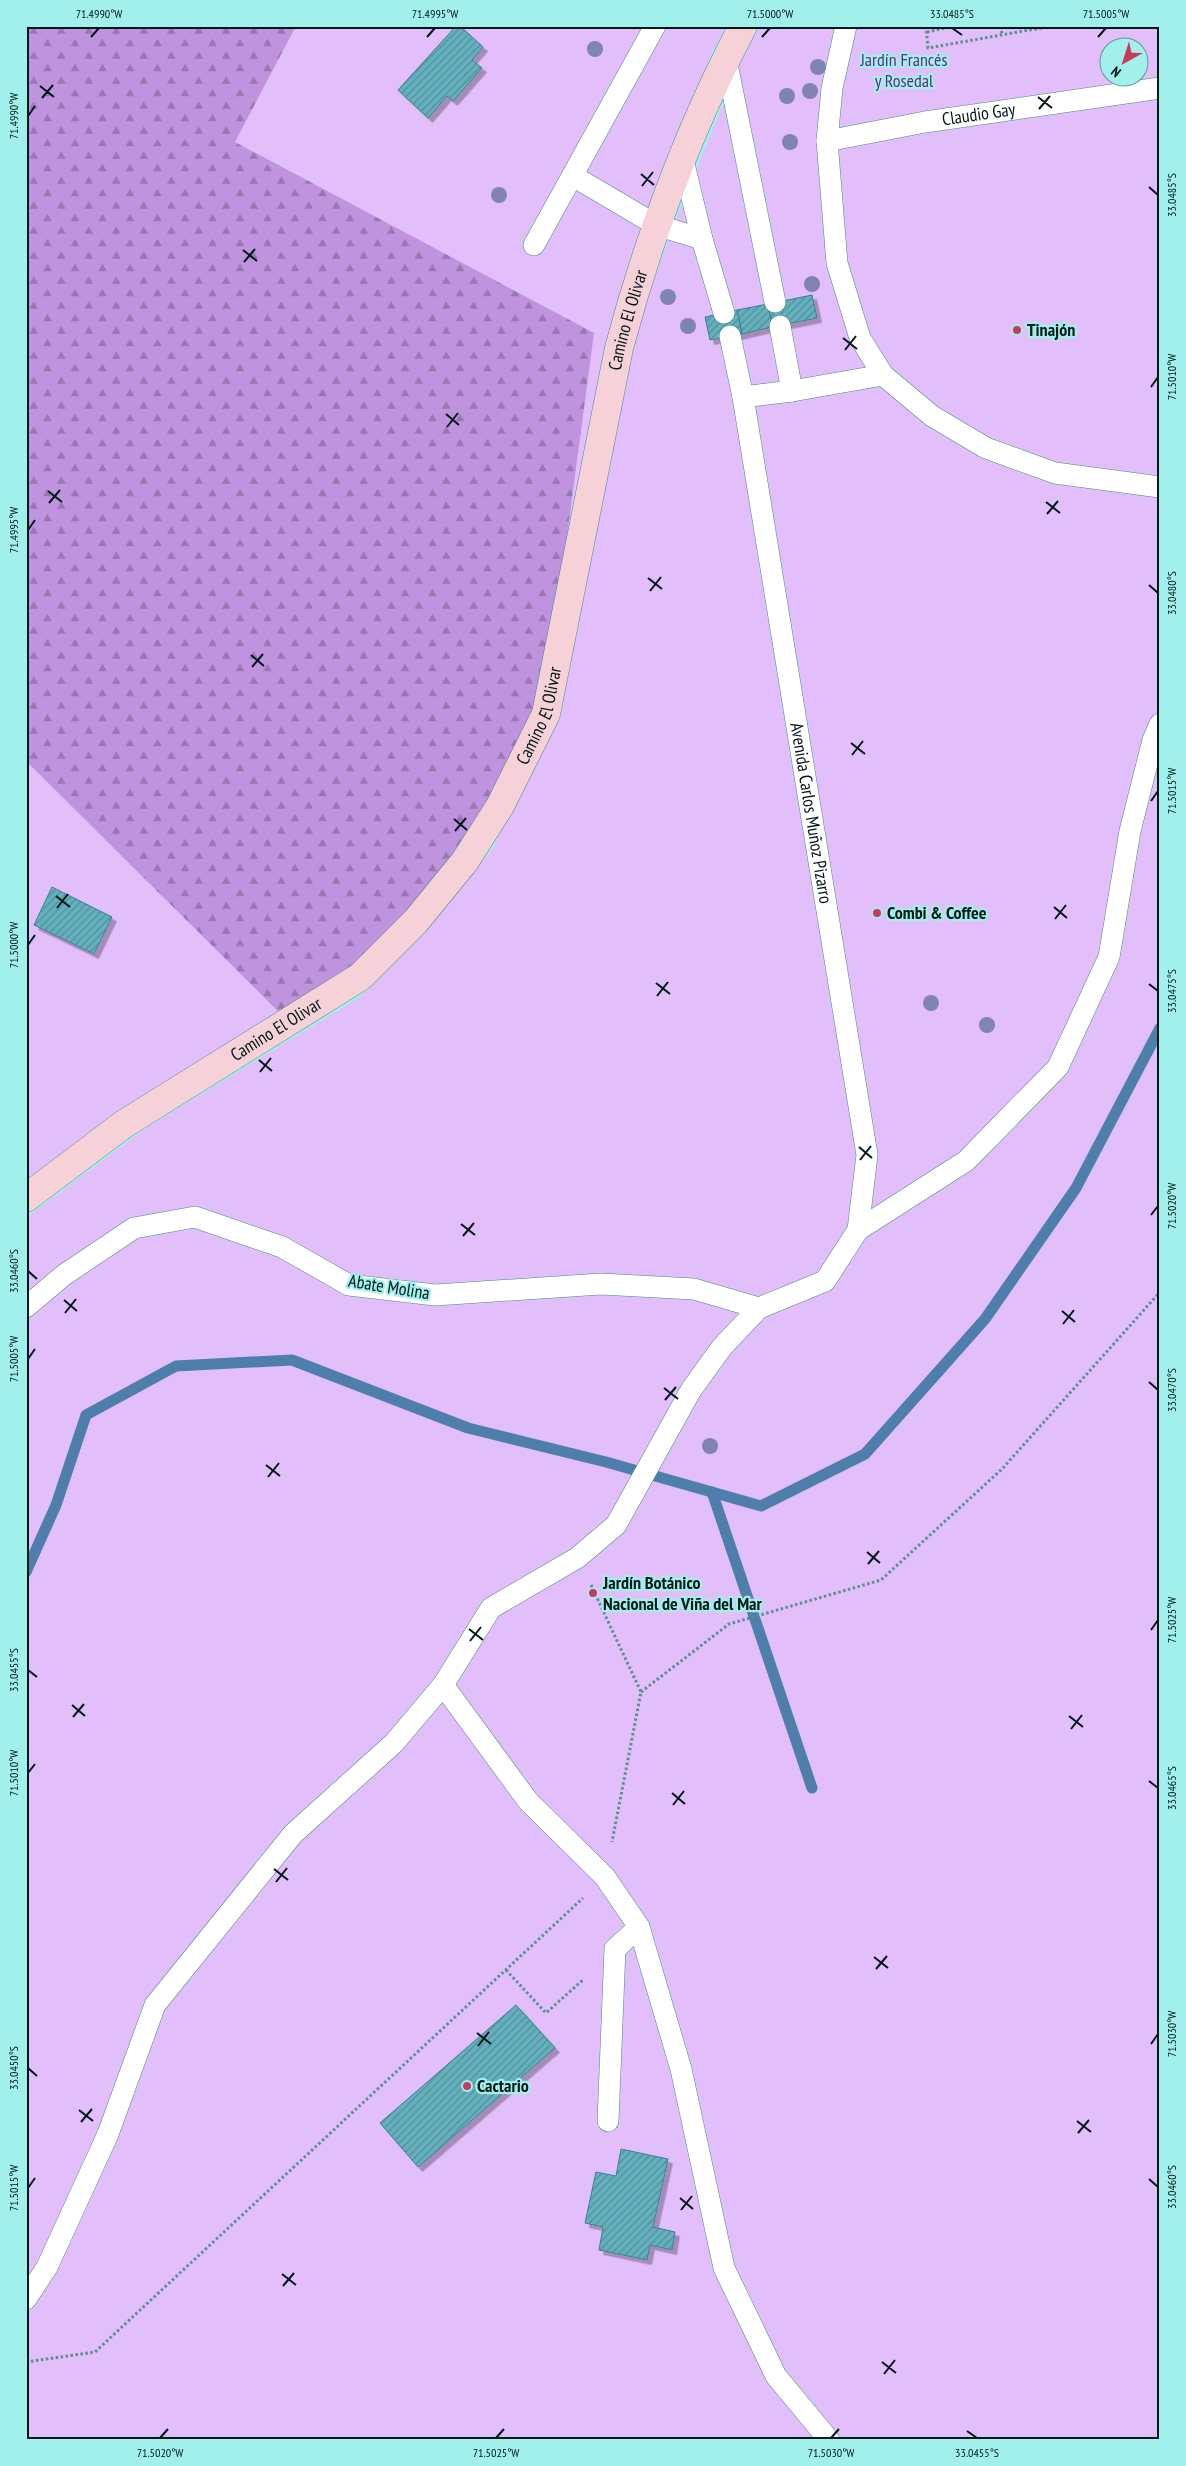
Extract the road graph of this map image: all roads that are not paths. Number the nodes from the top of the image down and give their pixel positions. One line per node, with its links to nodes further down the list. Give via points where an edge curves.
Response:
1 (655, 26): 8 (lane)
2 (743, 26): 4 (main road, Camino El Olivar)
3 (846, 26): 6 (lane, via 832,88)
4 (726, 59): 7 (main road, Camino El Olivar); 12 (lane)
5 (1160, 88): 6 (lane, Claudio Gay, via 925,122)
6 (827, 141): 16 (lane, via 836,263 860,338)
7 (682, 156): 9 (main road, Camino El Olivar); 10 (lane)
8 (573, 176): 9 (lane); 11 (lane)
9 (656, 224): 10 (lane); 21 (main road, Camino El Olivar, via 619,348 546,714 500,806 465,861 416,921 360,977 124,1124)
10 (702, 239): 13 (lane)
11 (534, 245)
12 (775, 302)
13 (724, 313)
14 (780, 326): 17 (lane)
15 (730, 336): 18 (lane, Avenida Carlos Muñoz Pizarro)
16 (883, 375): 17 (lane); 19 (lane, via 932,416 986,448 1055,473)
17 (792, 391): 18 (lane)
18 (743, 397): 22 (lane, Avenida Carlos Muñoz Pizarro, via 866,1155)
19 (1160, 487)
20 (1160, 724): 22 (lane, via 1130,830 1109,957 1058,1067 966,1161)
21 (26, 1198)
22 (858, 1230): 24 (lane, via 825,1281)
23 (26, 1307): 24 (lane, Abate Molina, via 64,1275 134,1228 195,1217 282,1247 350,1285 436,1295 601,1284 694,1289)
24 (759, 1308): 25 (lane, via 722,1347 692,1390 616,1526 577,1558 491,1608)
25 (443, 1685): 26 (lane, via 528,1801 605,1878); 28 (lane, via 394,1742 293,1834 155,2005 108,2134 47,2267)
26 (639, 1927): 27 (lane, via 615,1949); 29 (lane, via 681,2069 724,2268 776,2376)
27 (608, 2121)
28 (26, 2299)
29 (829, 2440)

